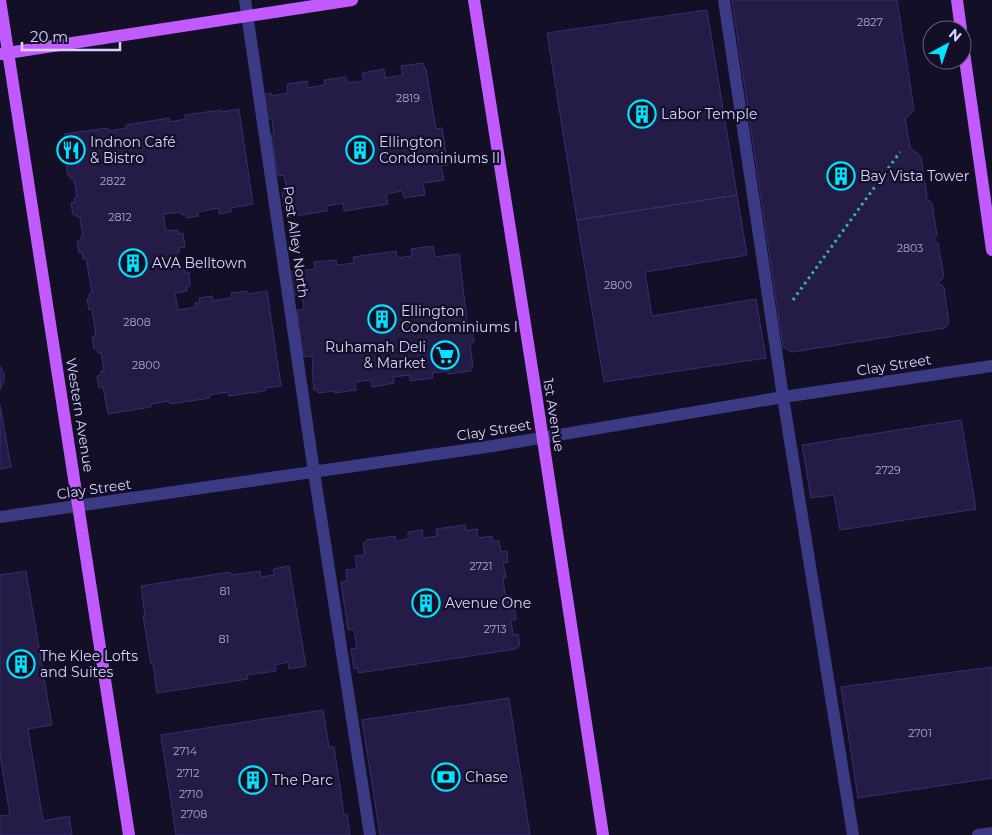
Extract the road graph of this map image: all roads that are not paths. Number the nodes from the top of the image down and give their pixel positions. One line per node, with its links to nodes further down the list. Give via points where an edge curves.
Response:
1 (0, 0): 9 (main road, Western Avenue)
2 (245, 0): 7 (street, Post Alley North)
3 (352, 0): 7 (main road)
4 (474, 0): 14 (main road, 1st Avenue)
5 (724, 0): 13 (street)
6 (957, 0): 8 (main road)
7 (247, 16): 9 (main road); 15 (street, Post Alley North)
8 (960, 20)
9 (4, 53): 16 (main road, Western Avenue)
10 (967, 70): 11 (main road)
11 (992, 250)
12 (992, 366): 13 (street, Clay Street)
13 (783, 397): 14 (street, Clay Street); 22 (street)
14 (543, 438): 15 (street, Clay Street); 21 (main road, 1st Avenue)
15 (314, 472): 16 (street, Clay Street); 20 (street, Post Alley North)
16 (78, 506): 17 (street, Clay Street); 19 (main road, Western Avenue)
17 (0, 517)
18 (992, 833): 23 (street)
19 (129, 835)
20 (370, 835)
21 (603, 835)
22 (853, 835)
23 (978, 835)

